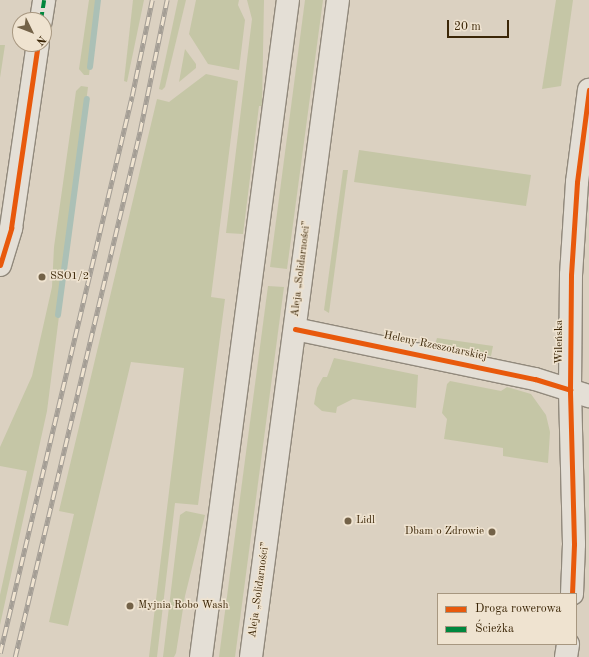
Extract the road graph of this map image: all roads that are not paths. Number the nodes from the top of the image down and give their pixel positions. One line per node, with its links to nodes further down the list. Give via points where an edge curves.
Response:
1 (44, 0): 4 (main road)
2 (288, 0): 12 (main road)
3 (338, 0): 8 (main road, Aleja „Solidarności”)
4 (42, 12)
5 (37, 52): 7 (main road, via 11,228)
6 (589, 90): 9 (main road, Wileńska, via 577,182 571,275)
7 (0, 265)
8 (294, 329): 9 (main road, Heleny Rzeszotarskiej, via 535,379); 13 (main road, Aleja „Solidarności”)
9 (580, 393): 10 (main road, Wileńska)
10 (572, 593)
11 (568, 645): 14 (main road)
12 (201, 657)
13 (251, 657)
14 (566, 657)

